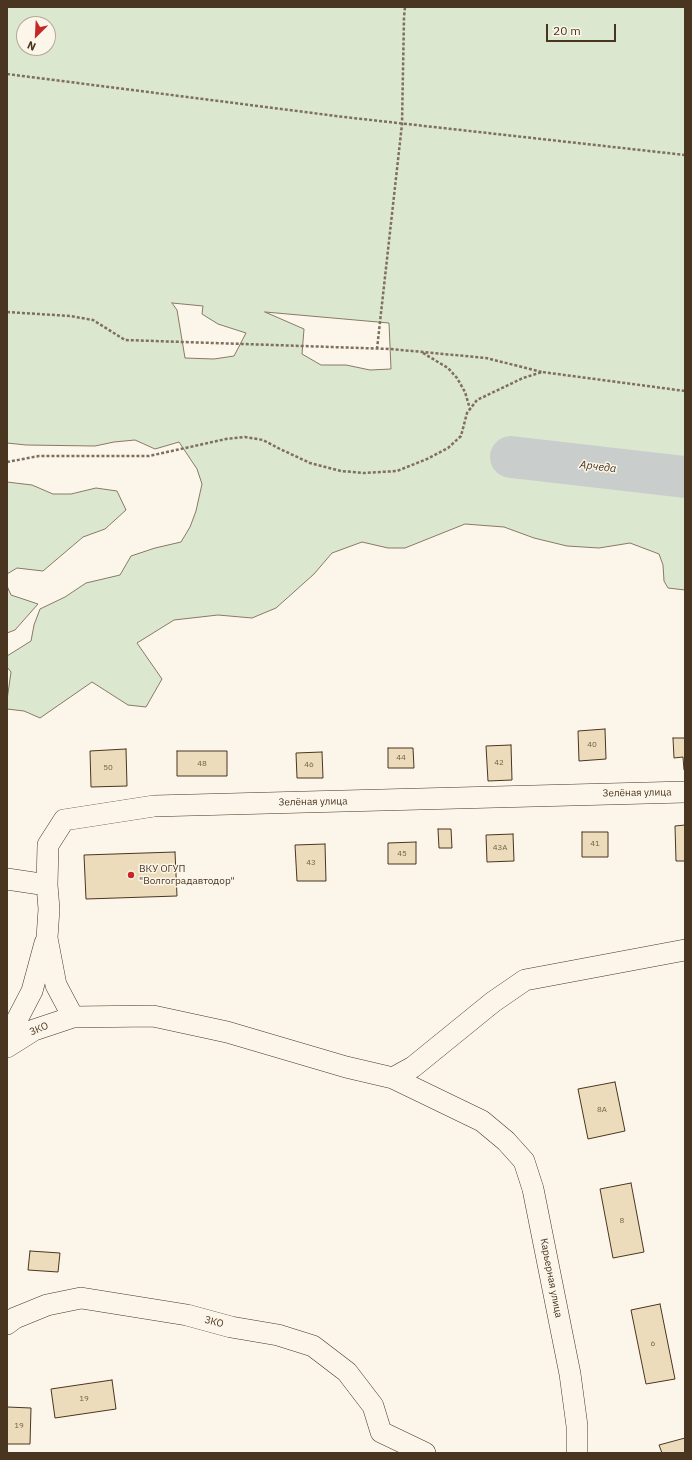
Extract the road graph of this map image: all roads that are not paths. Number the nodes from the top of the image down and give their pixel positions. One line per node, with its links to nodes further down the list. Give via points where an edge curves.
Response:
1 (685, 792): 3 (street, Зелёная улица, via 154,806 64,820 48,845)
2 (7, 879): 3 (street)
3 (47, 885): 4 (street, Зелёная улица)
4 (47, 938): 6 (street, Зелёная улица, via 56,985); 7 (street, Зелёная улица, via 32,991)
5 (685, 950): 9 (street, via 525,980 493,1002 412,1067)
6 (73, 1017): 8 (street, ЗКО, via 34,1030); 9 (street, ЗКО, via 153,1016 228,1032 346,1067)
7 (7, 1038)
8 (7, 1047)
9 (393, 1078): 14 (street, Карьерная улица, via 482,1121 506,1141 524,1161 533,1190 570,1374 577,1426)
10 (7, 1324): 11 (street, ЗКО, via 47,1304 81,1298 187,1315 231,1327 278,1334 313,1346 347,1372 372,1406)
11 (381, 1432): 12 (street, ЗКО); 13 (street)
12 (388, 1453)
13 (425, 1453)
14 (577, 1453)

